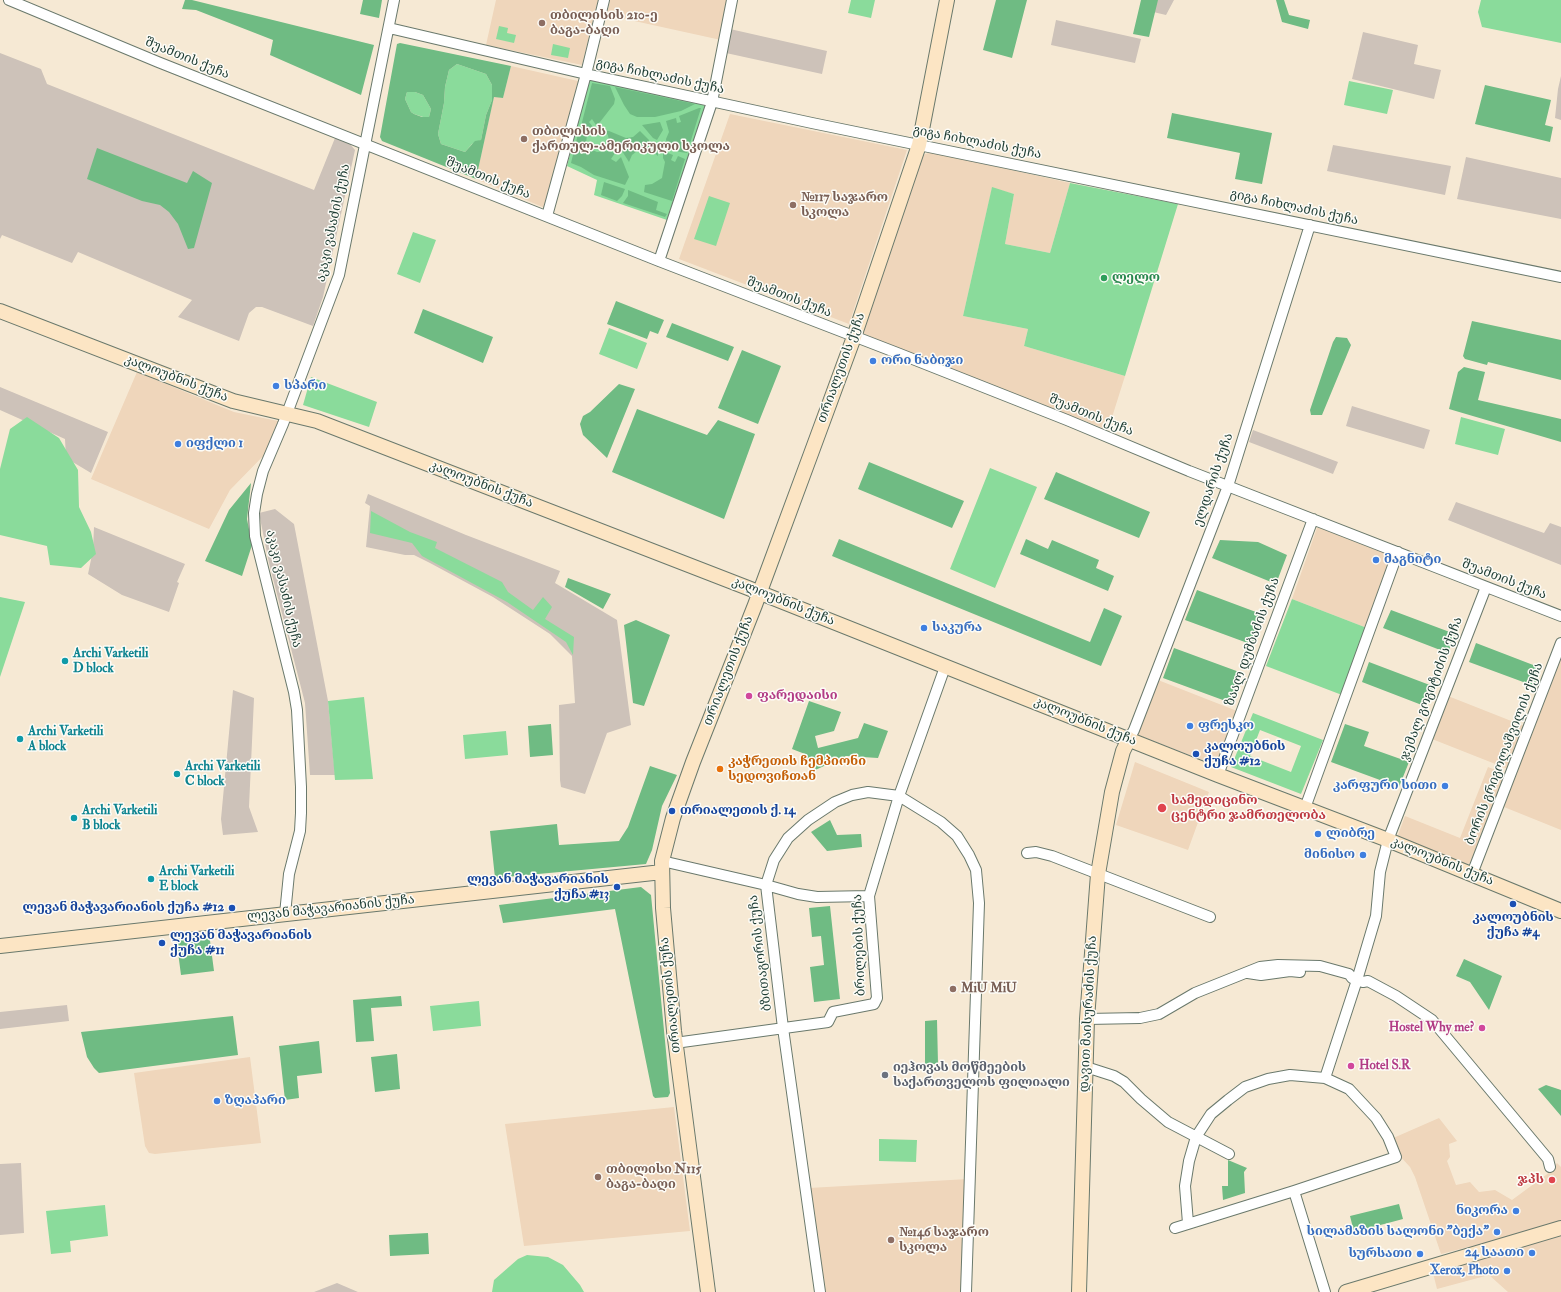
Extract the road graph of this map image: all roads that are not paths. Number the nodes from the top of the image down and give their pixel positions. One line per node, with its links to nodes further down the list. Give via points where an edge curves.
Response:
1 (9, 0): 9 (street, შუამთის ქუჩა)
2 (394, 0): 6 (street, აკაკი ვასაძის ქუჩა)
3 (604, 0): 7 (street)
4 (732, 0): 8 (street)
5 (947, 0): 10 (street, თრიალეთის ქუჩა)
6 (389, 28): 7 (street, გიგა ჩიხლაძის ქუჩა); 9 (street, აკაკი ვასაძის ქუჩა)
7 (586, 74): 8 (street, გიგა ჩიხლაძის ქუჩა); 11 (street)
8 (712, 102): 10 (street, გიგა ჩიხლაძის ქუჩა); 13 (street)
9 (364, 144): 11 (street, შუამთის ქუჩა); 17 (street, აკაკი ვასაძის ქუჩა, via 339,275)
10 (919, 145): 12 (street, გიგა ჩიხლაძის ქუჩა); 16 (street, თრიალეთის ქუჩა)
11 (547, 216): 13 (street, შუამთის ქუჩა)
12 (1310, 225): 14 (street, გიგა ჩიხლაძის ქუჩა); 18 (street, ელდარის ქუჩა)
13 (659, 261): 16 (street, შუამთის ქუჩა)
14 (1561, 276)
15 (0, 311): 17 (street, კალოუბნის ქუჩა, via 233,401)
16 (854, 336): 18 (street, შუამთის ქუჩა); 22 (street, თრიალეთის ქუჩა)
17 (287, 414): 22 (street, კალოუბნის ქუჩა, via 317,421); 38 (street, აკაკი ვასაძის ქუჩა, via 263,471 254,513 255,536 297,710 301,787 300,831 289,874)
18 (1228, 486): 19 (street, შუამთის ქუჩა); 26 (street, ელდარის ქუჩა)
19 (1313, 519): 20 (street, შუამთის ქუჩა); 27 (street, ზაალ დუმბაძის ქუჩა)
20 (1398, 552): 21 (street, შუამთის ქუჩა); 29 (street)
21 (1486, 587): 23 (street, შუამთის ქუჩა); 30 (street, ჯემალ გოგიტიძის ქუჩა)
22 (760, 593): 25 (street, კალოუბნის ქუჩა); 32 (street, თრიალეთის ქუჩა, via 693,762 673,818)
23 (1561, 616)
24 (1561, 643): 34 (street, ბორის გრიგოლაშვილის ქუჩა)
25 (945, 666): 26 (street, კალოუბნის ქუჩა); 28 (street, ბრილების ქუჩა)
26 (1129, 740): 27 (street, კალოუბნის ქუჩა); 33 (street, დავით მაისურაძის ქუჩა, via 1123,751 1112,792)
27 (1218, 775): 29 (street, კალოუბნის ქუჩა)
28 (898, 796): 35 (street, ბზითაგორის ქუჩა, via 868,792 852,795 825,808 788,838 774,860); 36 (street, ბრილების ქუჩა); 55 (street, ბზითაგორის ქუჩა, via 941,822 956,836 976,870 979,903)
29 (1305, 808): 30 (street, კალოუბნის ქუჩა)
30 (1388, 840): 34 (street, კალოუბნის ქუჩა); 41 (street, ჯემალ გოგიტიძის ქუჩა, via 1380,872 1376,916)
31 (1027, 853): 33 (street, via 1044,854)
32 (662, 867): 35 (street, ლევან მაჭავარიანის ქუჩა); 38 (street, ლევან მაჭავარიანის ქუჩა); 44 (street, თრიალეთის ქუჩა, via 663,908)
33 (1098, 874): 39 (street); 42 (street, დავით მაისურაძის ქუჩა)
34 (1472, 874): 37 (street, კალოუბნის ქუჩა)
35 (766, 885): 36 (street, ლევან მაჭავარიანის ქუჩა, via 817,897); 43 (street, ბზითაგორის ქუჩა)
36 (869, 896): 43 (street, ბრილების ქუჩა, via 877,998 874,1004 833,1012 828,1022)
37 (1561, 911)
38 (285, 914): 40 (street, ლევან მაჭავარიანის ქუჩა)
39 (1210, 917)
40 (0, 946)
41 (1357, 980): 41 (street, via 1430,1024 1550,1167 1548,1159 1432,1020 1368,981); 42 (street, via 1349,974 1320,966 1266,966 1196,993 1159,1014 1140,1018); 46 (street, ჯემალ გოგიტიძის ქუჩა)
42 (1087, 1019): 45 (street, დავით მაისურაძის ქუჩა)
43 (782, 1028): 44 (street, ბრილების ქუჩა); 54 (street, ბზითაგორის ქუჩა)
44 (675, 1043): 53 (street, თრიალეთის ქუჩა)
45 (1086, 1067): 47 (street, via 1124,1082 1168,1122); 56 (street, დავით მაისურაძის ქუჩა)
46 (1325, 1078): 47 (street, via 1290,1075 1245,1087 1211,1114); 49 (street, via 1349,1089 1364,1104 1388,1137 1396,1157)
47 (1196, 1137): 48 (street); 50 (street, via 1185,1186)
48 (1229, 1154)
49 (1294, 1192): 50 (street); 57 (street)
50 (1188, 1223): 51 (street)
51 (1175, 1228)
52 (1561, 1228): 58 (street)
53 (708, 1292)
54 (820, 1292)
55 (966, 1292)
56 (1079, 1292)
57 (1325, 1292)
58 (1346, 1292)

